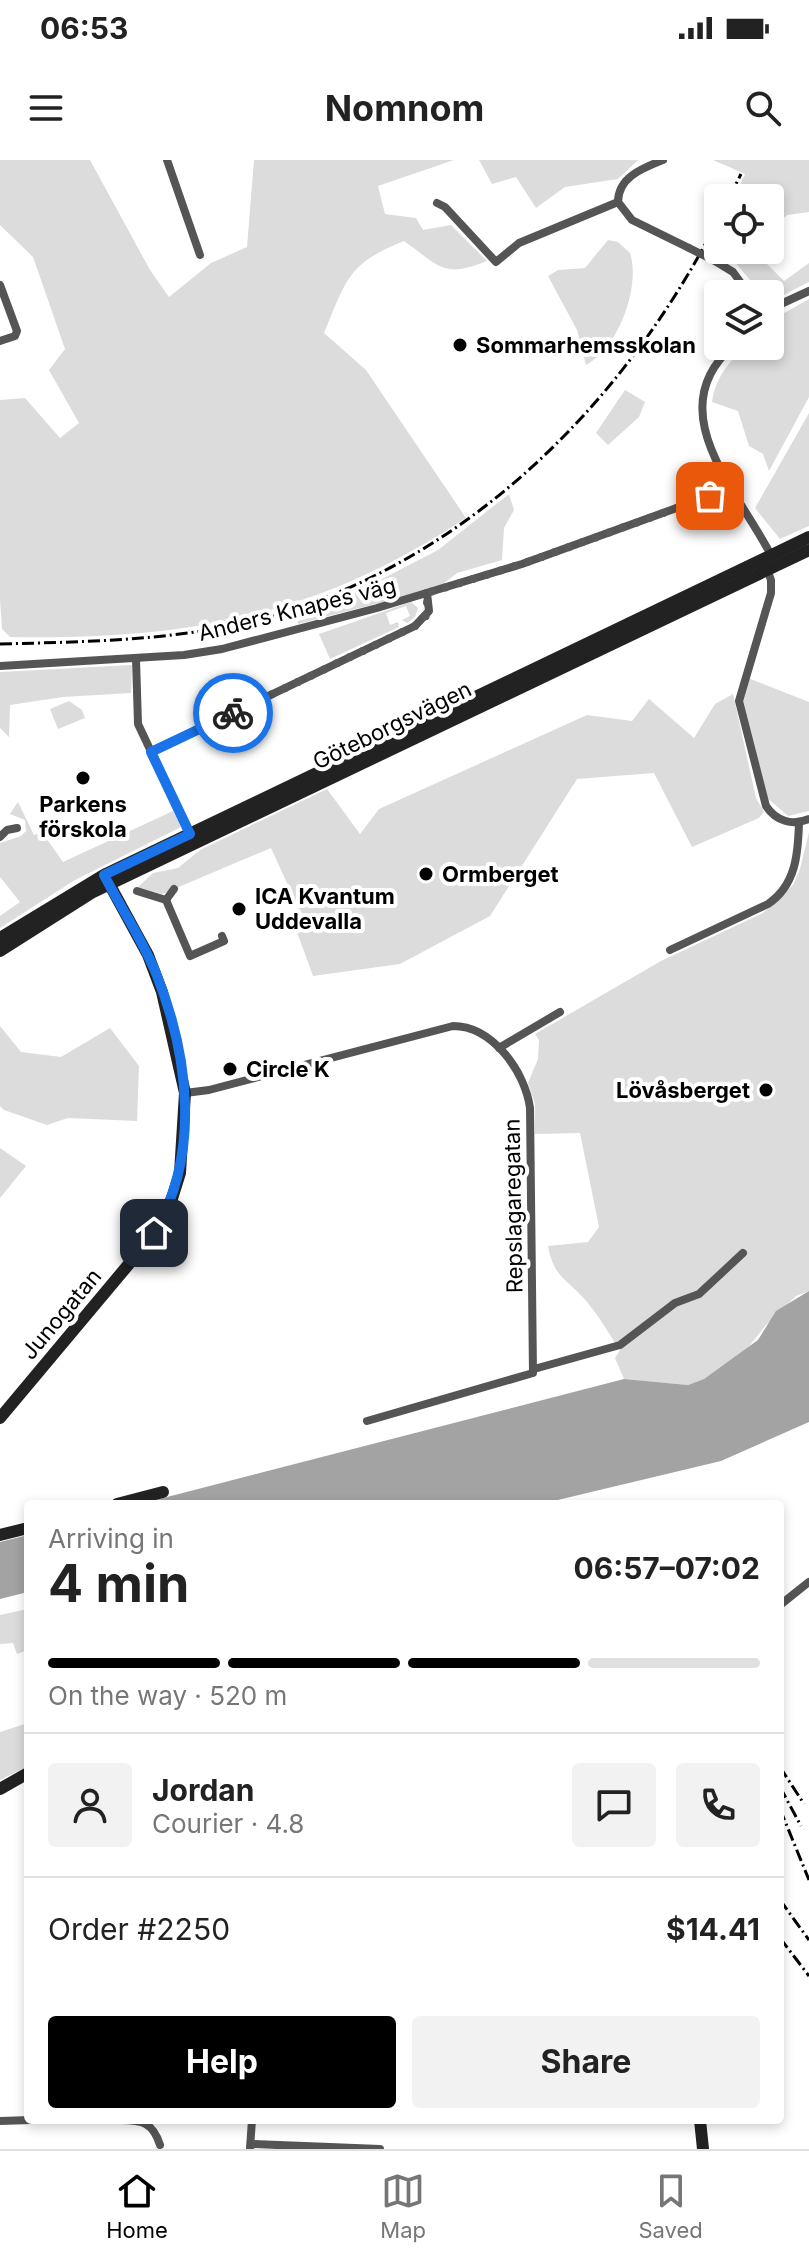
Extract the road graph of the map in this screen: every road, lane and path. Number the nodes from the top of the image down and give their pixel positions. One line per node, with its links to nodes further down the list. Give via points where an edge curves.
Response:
1 (167, 160): 5 (street)
2 (663, 160): 3 (street, via 632,175 621,187)
3 (618, 202): 4 (street, via 519,243 496,262); 6 (street, bridge, via 632,220 715,261)
4 (437, 203)
5 (200, 255)
6 (739, 280)
7 (0, 285): 10 (street, via 17,324 15,336)
8 (809, 291): 9 (street)
9 (784, 303)
10 (0, 341)
11 (720, 360): 12 (street, via 708,373 702,400 706,428)
12 (729, 489): 15 (street); 16 (street, Anders Knapes väg)
13 (809, 537): 15 (main road, Göteborgsvägen)
14 (809, 550): 15 (main road, Göteborgsvägen)
15 (769, 562): 21 (street, via 771,593 739,701 761,796 773,816); 23 (main road, Göteborgsvägen); 25 (main road, Göteborgsvägen)
16 (427, 593): 17 (street, Anders Knapes väg, via 204,653); 19 (street, via 427,615 415,626)
17 (136, 659): 18 (street, Anders Knapes väg); 19 (street, via 135,708)
18 (0, 666)
19 (151, 752): 23 (street)
20 (809, 819): 21 (street)
21 (799, 823): 31 (street, via 797,858 782,893)
22 (17, 828): 24 (street)
23 (190, 834): 25 (main road, Göteborgsvägen)
24 (0, 837)
25 (106, 880): 30 (main road, Göteborgsvägen); 32 (main road, Göteborgsvägen); 35 (main road, Junogatan, via 156,973)
26 (174, 889): 28 (street)
27 (137, 891): 28 (street)
28 (166, 900): 29 (street, via 190,956 224,941)
29 (222, 936)
30 (0, 938)
31 (670, 950)
32 (0, 951)
33 (560, 1012): 34 (street)
34 (499, 1048): 35 (street, Repslagaregatan, via 477,1030 448,1026); 37 (street, Repslagaregatan, via 522,1083 530,1108)
35 (185, 1093): 38 (main road, Junogatan, via 180,1173 165,1215)
36 (743, 1253): 37 (street, via 699,1294 675,1303 620,1345)
37 (534, 1369): 39 (street, via 529,1376)
38 (1, 1413)
39 (367, 1421)
40 (163, 1492): 41 (main road)
41 (132, 1500)
42 (24, 1529): 43 (main road)
43 (0, 1535)
44 (809, 1582): 45 (street)
45 (784, 1602)
46 (24, 1775): 47 (main road)
47 (0, 1789)
48 (24, 2120): 49 (street)
49 (0, 2121)
50 (147, 2124): 53 (street)
51 (252, 2124): 54 (street)
52 (700, 2124): 56 (main road)
53 (160, 2145)
54 (250, 2147): 55 (street)
55 (380, 2149)
56 (703, 2149)

